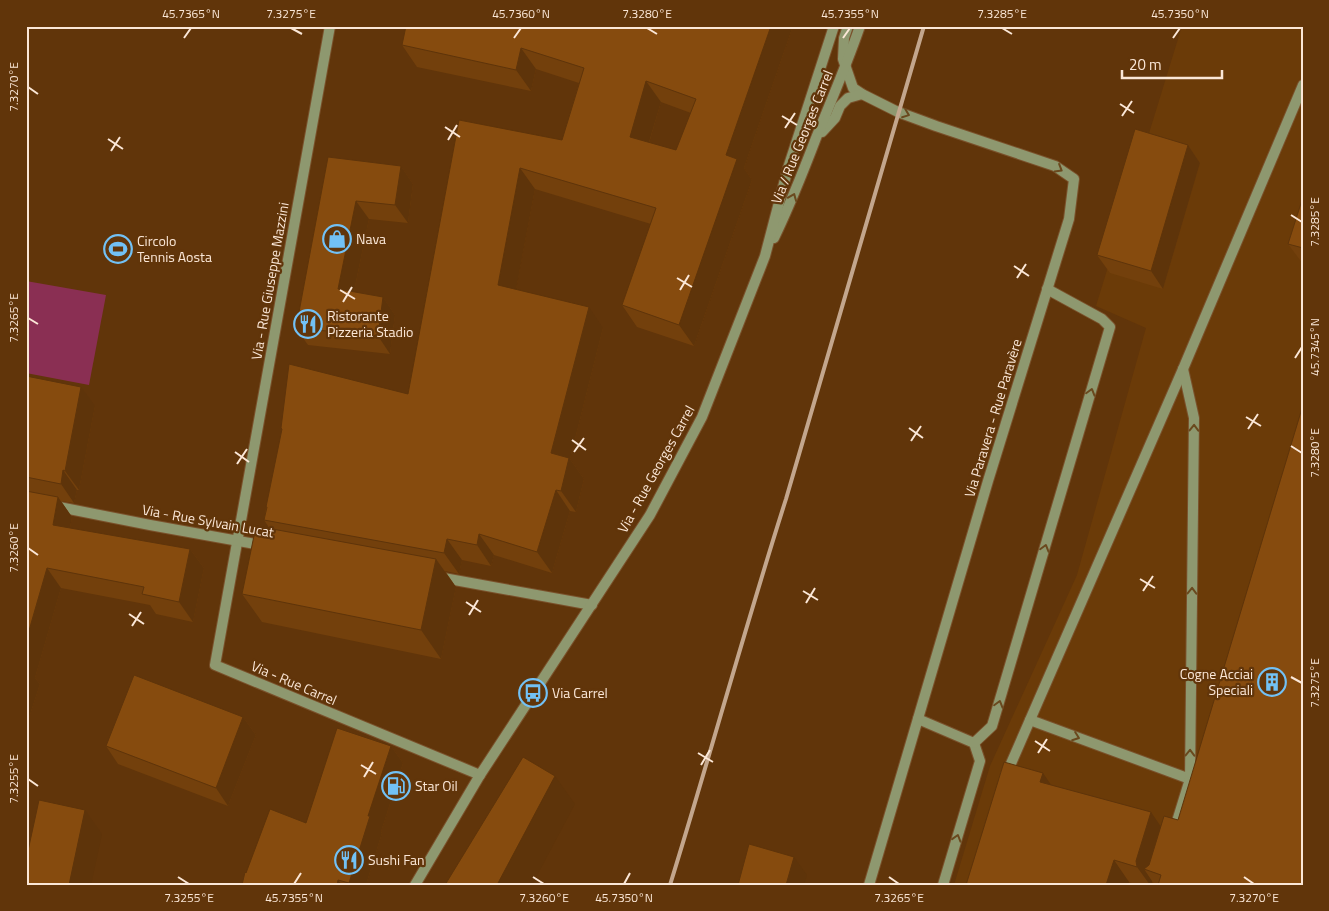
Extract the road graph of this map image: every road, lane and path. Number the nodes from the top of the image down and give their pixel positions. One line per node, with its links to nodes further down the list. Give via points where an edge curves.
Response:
1 (330, 26): 13 (street, Via - Rue Giuseppe Mazzini)
2 (834, 26): 9 (street, Via - Rue Georges Carrel, via 788,168)
3 (848, 26): 5 (street, via 844,38)
4 (860, 26): 5 (street, Via / Rue Georges Carrel)
5 (845, 66): 7 (street, via 853,88); 8 (street, Via / Rue Georges Carrel)
6 (1303, 85): 11 (street)
7 (862, 94): 8 (street, via 848,98); 10 (street, Via Paravera - Rue Paravère, one-way to 10, via 898,112 1055,166 1074,179 1069,219)
8 (816, 139): 9 (street, Via / Rue Georges Carrel, one-way to 8)
9 (765, 256): 16 (street, Via - Rue Georges Carrel, via 702,417 650,515)
10 (1047, 289): 17 (street, Via Paravera - Rue Paravère); 19 (street, one-way to 10, via 992,726 1110,327 1102,318)
11 (1183, 369): 18 (street); 21 (street, one-way to 11, via 1194,418)
12 (44, 504): 13 (street, Via - Rue Sylvain Lucat)
13 (237, 540): 14 (street, Via - Rue Sylvain Lucat); 20 (street, Via - Rue Carrel, via 215,665)
14 (274, 547)
15 (426, 575): 16 (street)
16 (592, 605): 20 (street, Via - Rue Georges Carrel)
17 (918, 719): 19 (street); 25 (street, Via Paravera - Rue Paravère)
18 (1030, 720): 21 (street, one-way to 21); 22 (street)
19 (974, 743): 26 (street, one-way to 19, via 980,761)
20 (480, 776): 24 (street, Via - Rue Georges Carrel)
21 (1190, 779): 23 (street)
22 (1004, 782)
23 (1171, 841)
24 (416, 885)
25 (869, 885)
26 (943, 885)

